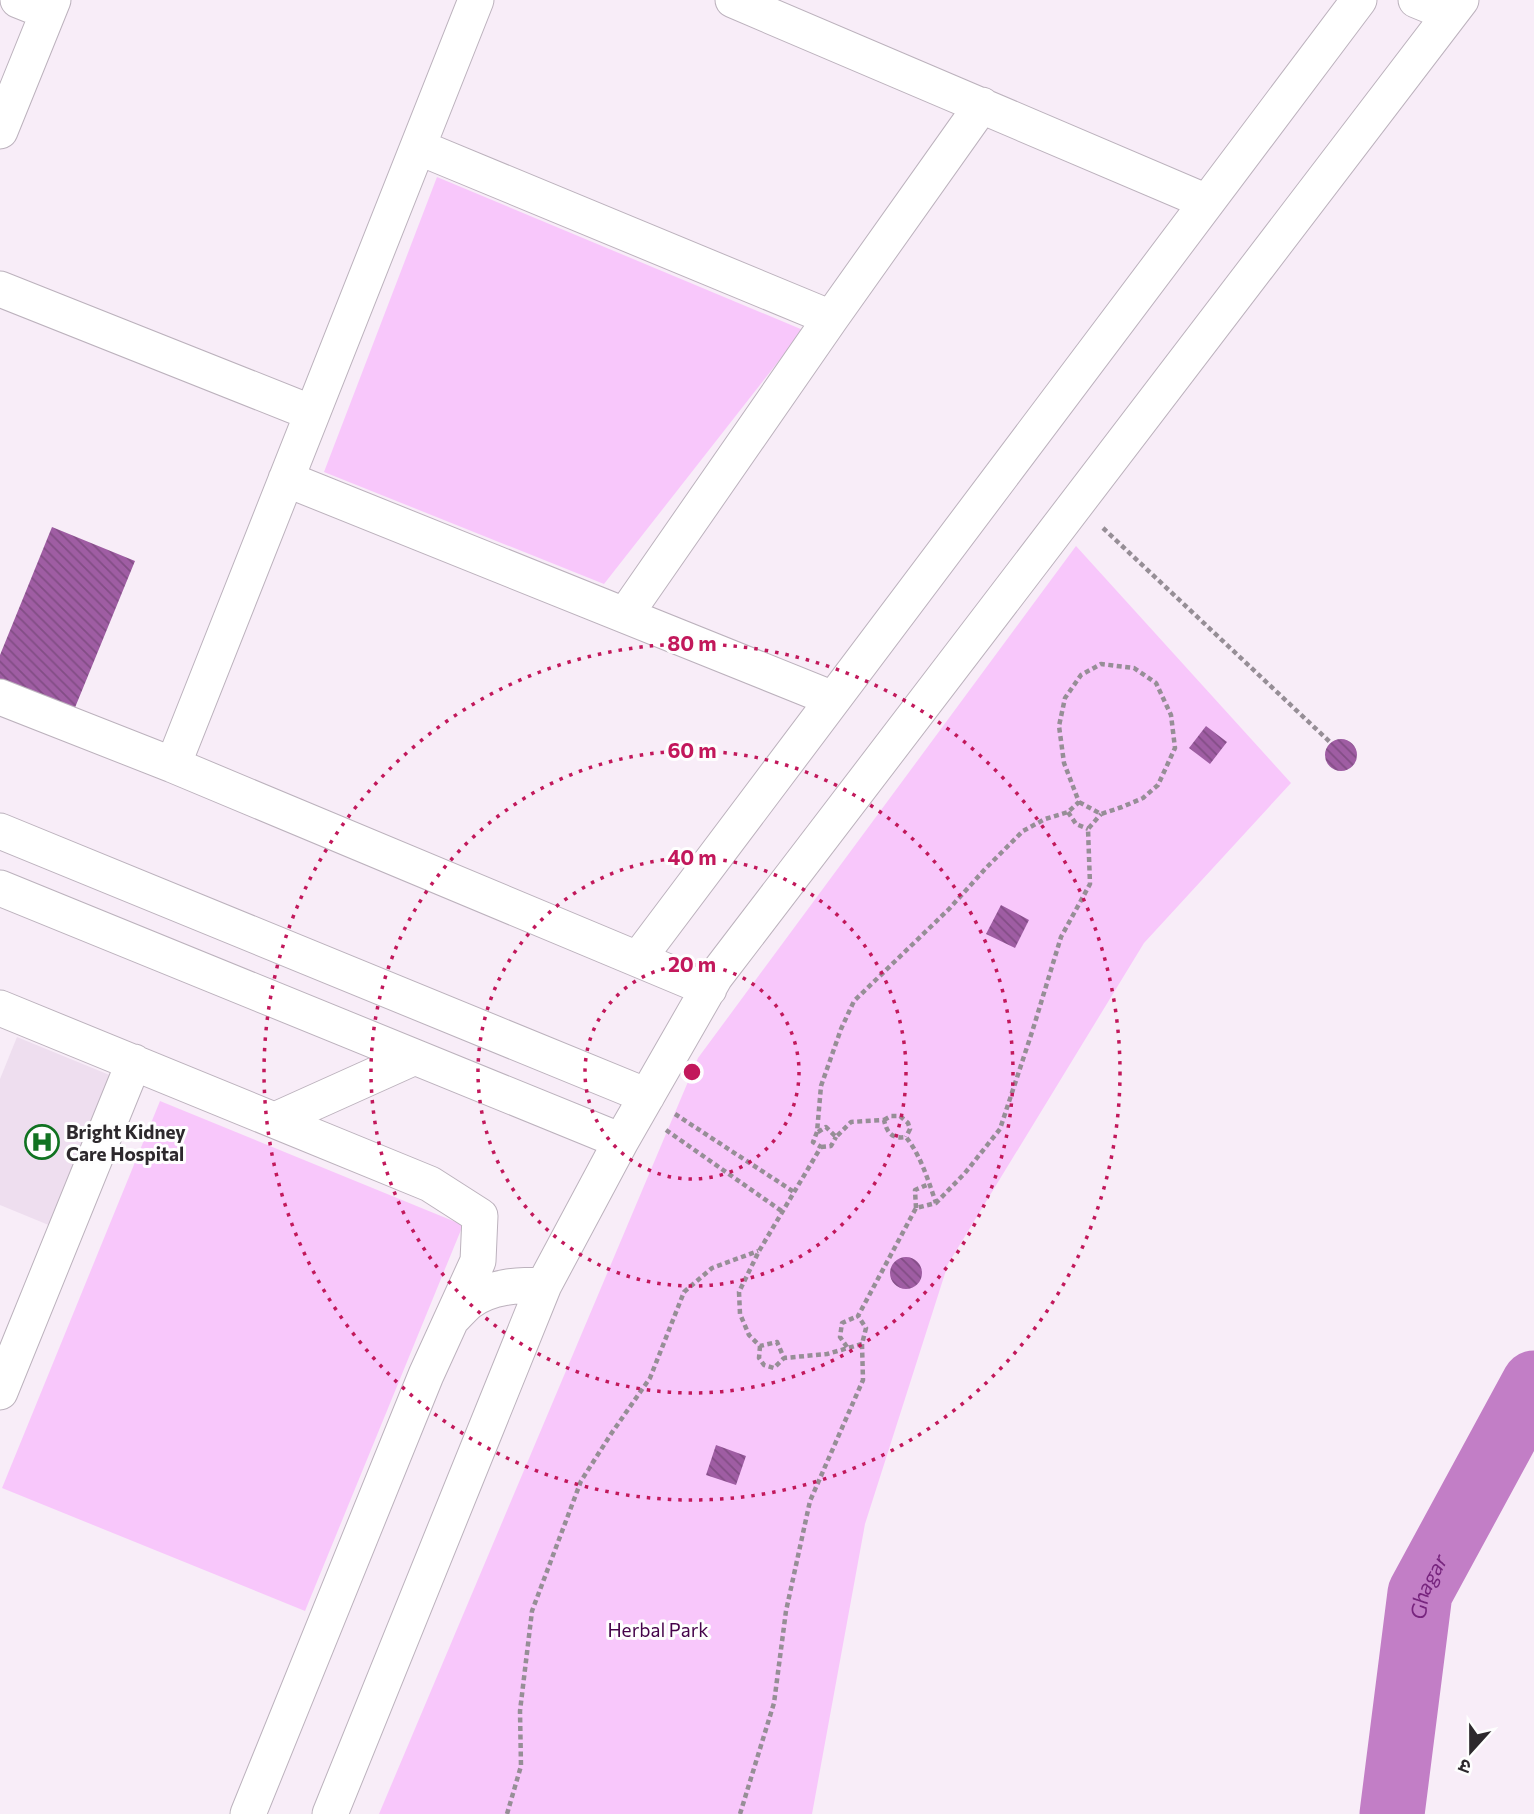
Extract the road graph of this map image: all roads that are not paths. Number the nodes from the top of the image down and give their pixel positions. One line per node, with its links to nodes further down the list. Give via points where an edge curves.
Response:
1 (477, 0): 9 (street)
2 (733, 0): 7 (street)
3 (1359, 0): 10 (street)
4 (1416, 0): 6 (street)
5 (40, 4): 8 (street)
6 (1456, 7): 22 (street)
7 (982, 105): 10 (street); 12 (street)
8 (0, 131)
9 (418, 147): 12 (street); 13 (street)
10 (1208, 202): 17 (street)
11 (0, 289): 13 (street)
12 (831, 318): 15 (street)
13 (313, 413): 14 (street)
14 (286, 479): 15 (street); 18 (street)
15 (625, 615): 17 (street)
16 (0, 697): 18 (street)
17 (833, 698): 21 (street)
18 (173, 765): 21 (street)
19 (0, 831): 26 (street)
20 (0, 888): 24 (street)
21 (638, 959): 22 (street)
22 (709, 989): 26 (street)
23 (0, 1008): 25 (street)
24 (415, 1057): 26 (street); 27 (street)
25 (134, 1062): 27 (street); 30 (street)
26 (635, 1117): 28 (street)
27 (275, 1120): 29 (street, via 430,1184 481,1216 478,1261)
28 (544, 1285): 29 (street, via 485,1293); 32 (street)
29 (448, 1323): 31 (street)
30 (0, 1392)
31 (248, 1814)
32 (330, 1814)

